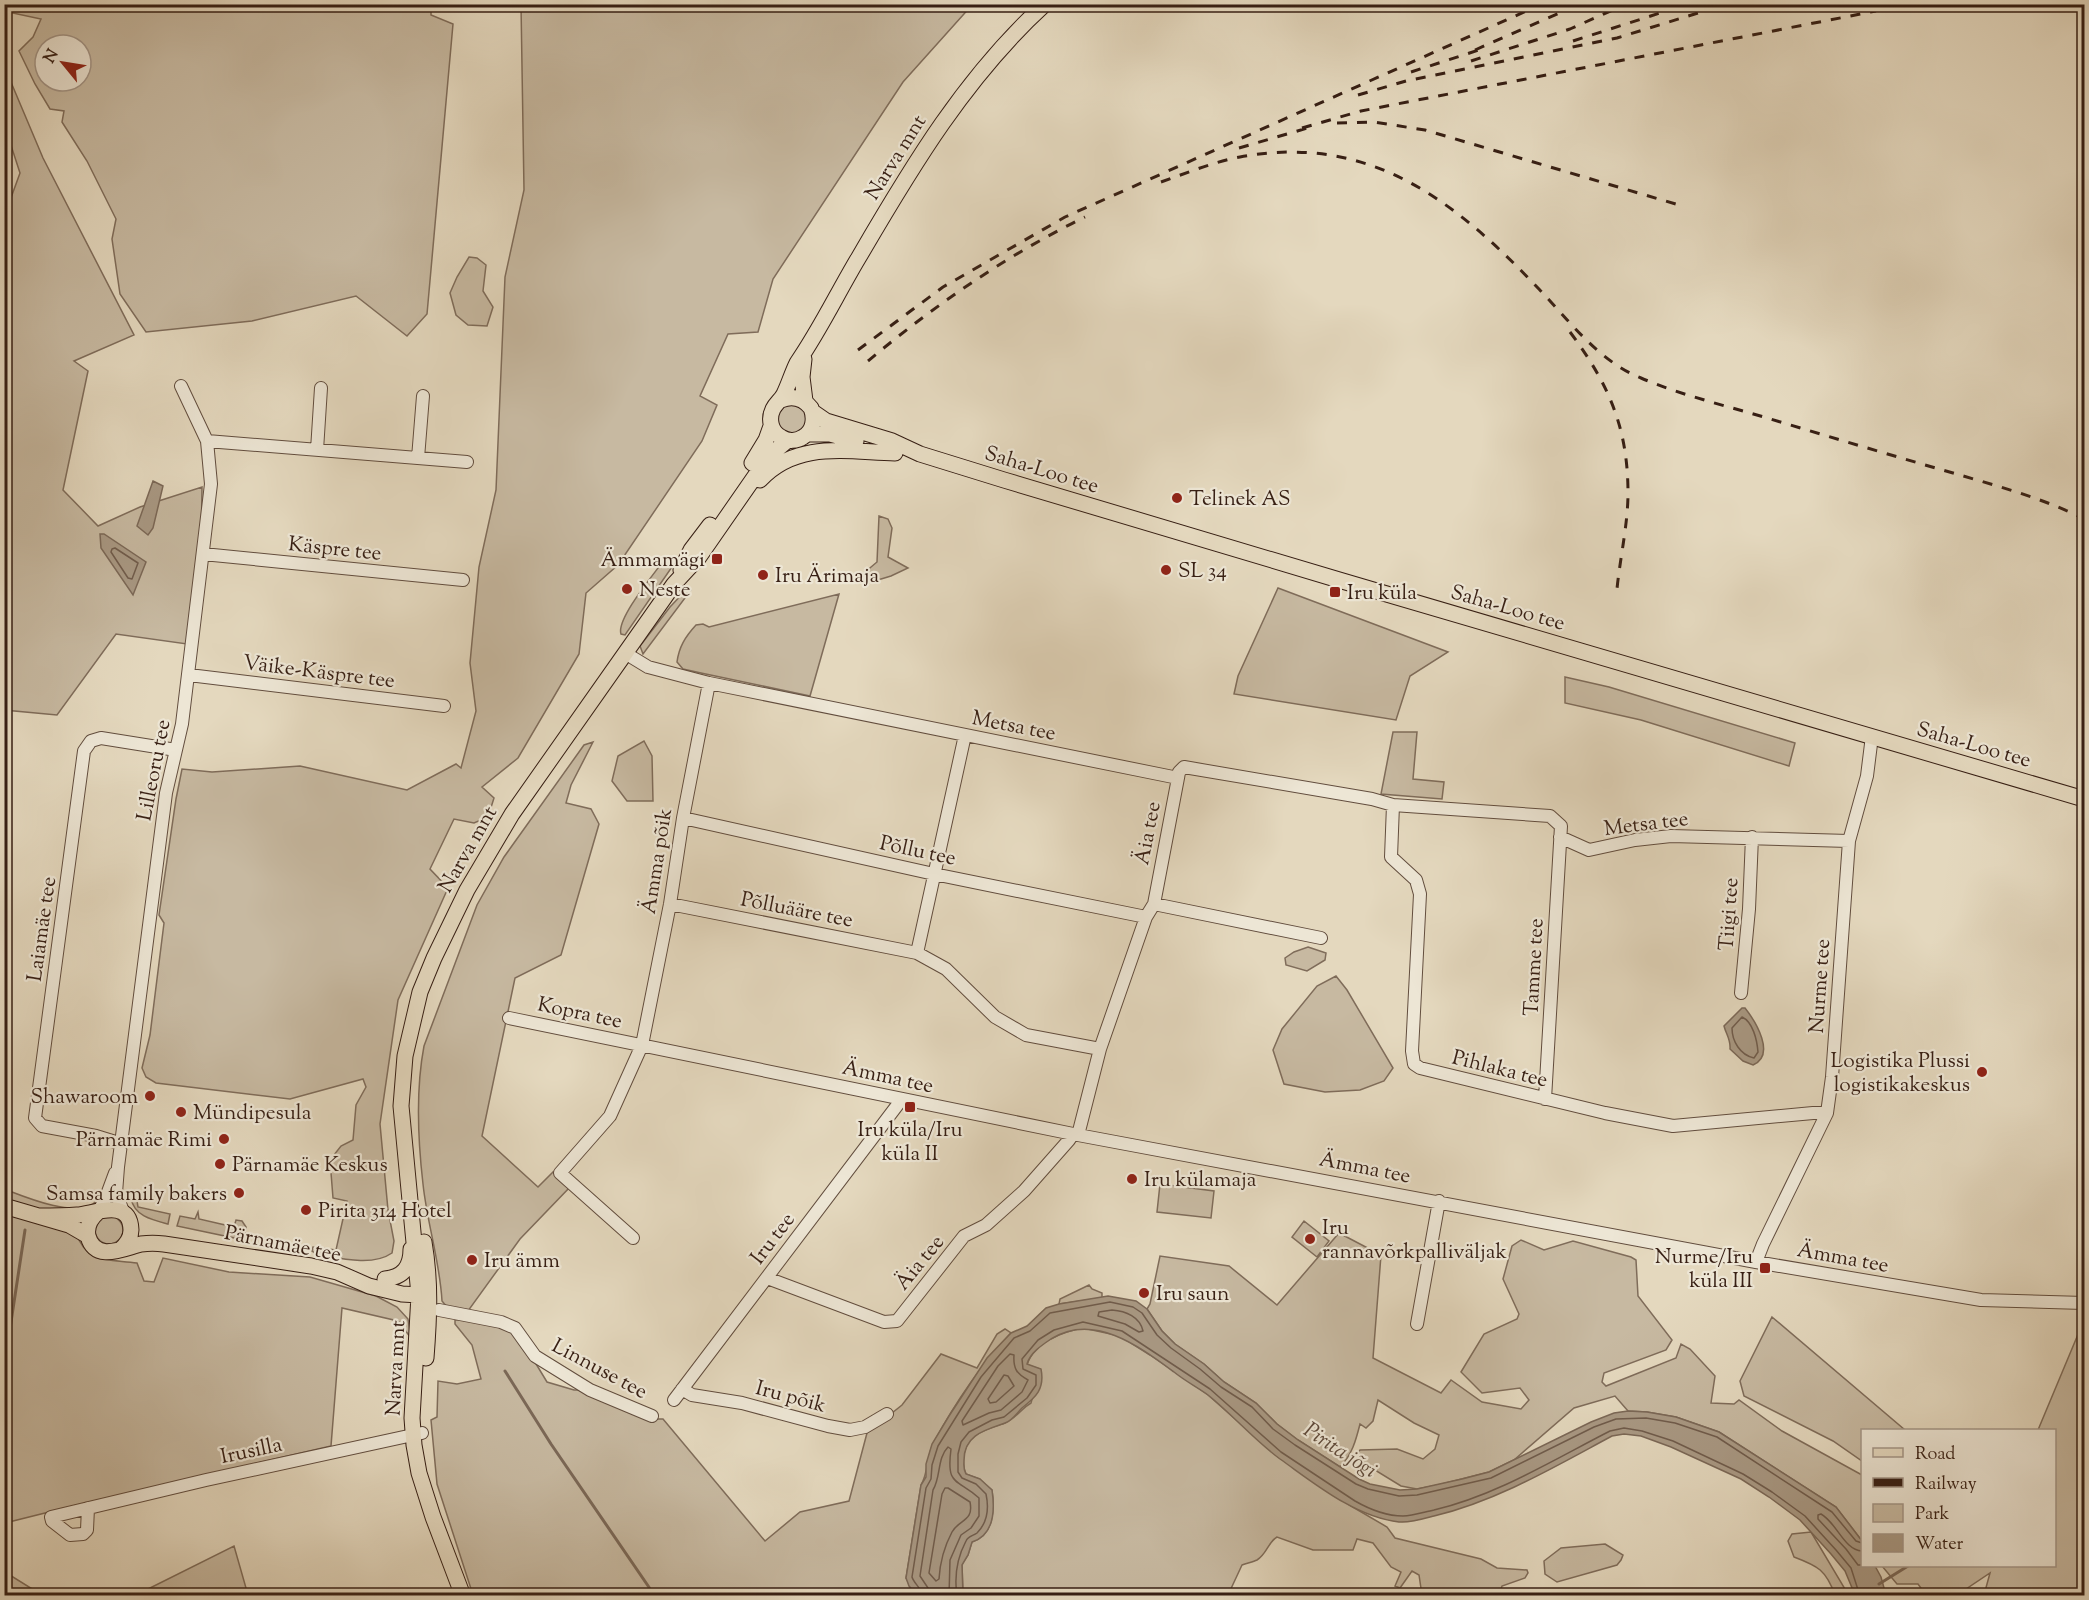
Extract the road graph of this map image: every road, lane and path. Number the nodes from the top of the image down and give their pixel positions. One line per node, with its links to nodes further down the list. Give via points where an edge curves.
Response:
1 (1045, 4): 2 (main road, Narva mnt, via 990,60 926,145)
2 (806, 350): 6 (main road, Narva mnt, via 796,363); 7 (main road, Narva mnt, via 802,377)
3 (181, 386): 11 (street, Lilleoru tee)
4 (321, 388): 12 (street)
5 (423, 396): 15 (street)
6 (781, 400): 7 (main road, via 793,397); 8 (main road, Narva mnt, via 773,409)
7 (809, 407): 9 (main road, Narva mnt, via 813,424); 14 (main road, Saha-Loo tee, via 826,421)
8 (771, 426): 10 (main road); 20 (main road, Narva mnt, via 762,449 691,550)
9 (807, 434): 10 (main road, Narva mnt); 13 (main road, Saha-Loo tee, via 830,434)
10 (788, 440): 17 (main road, Narva mnt, via 769,456)
11 (207, 441): 12 (street); 18 (street, Lilleoru tee, via 211,484)
12 (317, 450): 15 (street)
13 (895, 453): 14 (main road, Saha-Loo tee); 17 (main road, via 824,450 795,456 768,472)
14 (920, 454): 26 (main road, Saha-Loo tee)
15 (418, 458): 16 (street)
16 (467, 462)
17 (723, 523): 20 (main road, Narva mnt)
18 (203, 554): 19 (street, Käspre tee); 22 (street, Lilleoru tee)
19 (463, 580)
20 (674, 584): 21 (main road, Narva mnt)
21 (624, 653): 23 (street, Metsa tee, via 648,668); 51 (main road, Narva mnt, via 512,814 467,890 434,958 418,1002 403,1071 401,1106)
22 (189, 675): 24 (street, Väike-Käspre tee); 27 (street, Lilleoru tee)
23 (709, 683): 25 (street, Metsa tee); 31 (street, Ämma põik)
24 (444, 706)
25 (965, 735): 28 (street, Metsa tee); 35 (street)
26 (1872, 736): 29 (main road, Saha-Loo tee); 34 (street, Nurme tee, via 1867,776)
27 (176, 750): 49 (street, Lilleoru tee, via 166,793); 49 (street, Laiamäe tee, via 101,738 87,745 83,763 35,1118 42,1126)
28 (1178, 778): 30 (street, via 1184,767 1372,799); 37 (street, Äia tee)
29 (2085, 799)
30 (1393, 806): 32 (street, via 1550,816 1560,826); 46 (street, Pihlaka tee, via 1391,857 1416,880 1420,894 1414,1064)
31 (683, 818): 35 (street, Põllu tee); 36 (street, Ämma põik)
32 (1560, 837): 33 (street, Metsa tee, via 1589,850 1671,836); 46 (street, Tamme tee)
33 (1752, 837): 34 (street, Metsa tee); 41 (street, Tiigi tee)
34 (1849, 841): 47 (street, Nurme tee)
35 (934, 874): 38 (street, Põllu tee); 40 (street)
36 (670, 904): 40 (street, Põlluääre tee); 43 (street, Ämma põik)
37 (1154, 904): 38 (street, Äia tee); 39 (street)
38 (1146, 917): 44 (street, Äia tee)
39 (1320, 938)
40 (917, 953): 44 (street, Põlluääre tee, via 946,969 995,1017 1026,1035)
41 (1741, 993)
42 (509, 1018): 43 (street, Kopra tee)
43 (642, 1045): 45 (street, Ämma tee); 59 (street, Ämma põik, via 610,1116 560,1173)
44 (1100, 1049): 48 (street, Äia tee)
45 (902, 1099): 48 (street, Ämma tee); 64 (street, Iru tee)
46 (1545, 1099): 47 (street, Pihlaka tee, via 1673,1126)
47 (1827, 1113): 62 (street, Nurme tee)
48 (1075, 1134): 52 (street, Ämma tee); 64 (street, Äia tee, via 1024,1191 986,1225 964,1236 897,1321 884,1322)
49 (122, 1144): 50 (street, Lilleoru tee)
50 (118, 1167): 54 (street, Lilleoru tee); 56 (street, Lilleoru tee, via 116,1193)
51 (409, 1177): 57 (main road, Narva mnt); 68 (main road, Narva mnt, via 429,1272)
52 (1439, 1201): 62 (street, Ämma tee); 69 (street)
53 (4, 1206): 55 (main road)
54 (98, 1212): 55 (main road); 56 (main road, via 116,1210); 58 (main road, via 89,1222)
55 (38, 1216): 58 (main road, via 69,1225)
56 (133, 1225): 60 (main road, via 129,1240); 61 (main road)
57 (412, 1225): 65 (main road, via 409,1265 396,1278); 68 (main road, Narva mnt)
58 (88, 1236): 60 (main road, via 100,1251)
59 (633, 1238)
60 (120, 1250): 61 (main road, Pärnamäe tee, via 150,1243)
61 (216, 1251): 63 (main road, Pärnamäe tee)
62 (1756, 1262): 67 (street, Ämma tee, via 1981,1300)
63 (337, 1272): 65 (main road); 66 (main road, Pärnamäe tee)
64 (767, 1278): 71 (street, Iru tee)
65 (385, 1279): 68 (main road, via 412,1287)
66 (369, 1286): 68 (main road, Pärnamäe tee); 70 (main road, via 407,1307 415,1322)
67 (2084, 1302)
68 (429, 1304): 70 (main road, Narva mnt); 74 (street, Linnuse tee, via 515,1328 535,1356 590,1390); 75 (main road, Narva mnt)
69 (1418, 1324)
70 (417, 1340): 75 (main road, Narva mnt)
71 (682, 1389): 72 (street, Iru tee); 73 (street, Iru põik, via 692,1395 742,1403 850,1430 865,1427)
72 (674, 1400)
73 (887, 1414)
74 (652, 1416)
75 (418, 1434): 76 (street, Irusilla); 77 (main road, Narva mnt, via 419,1473)
76 (88, 1508)
77 (463, 1596)

